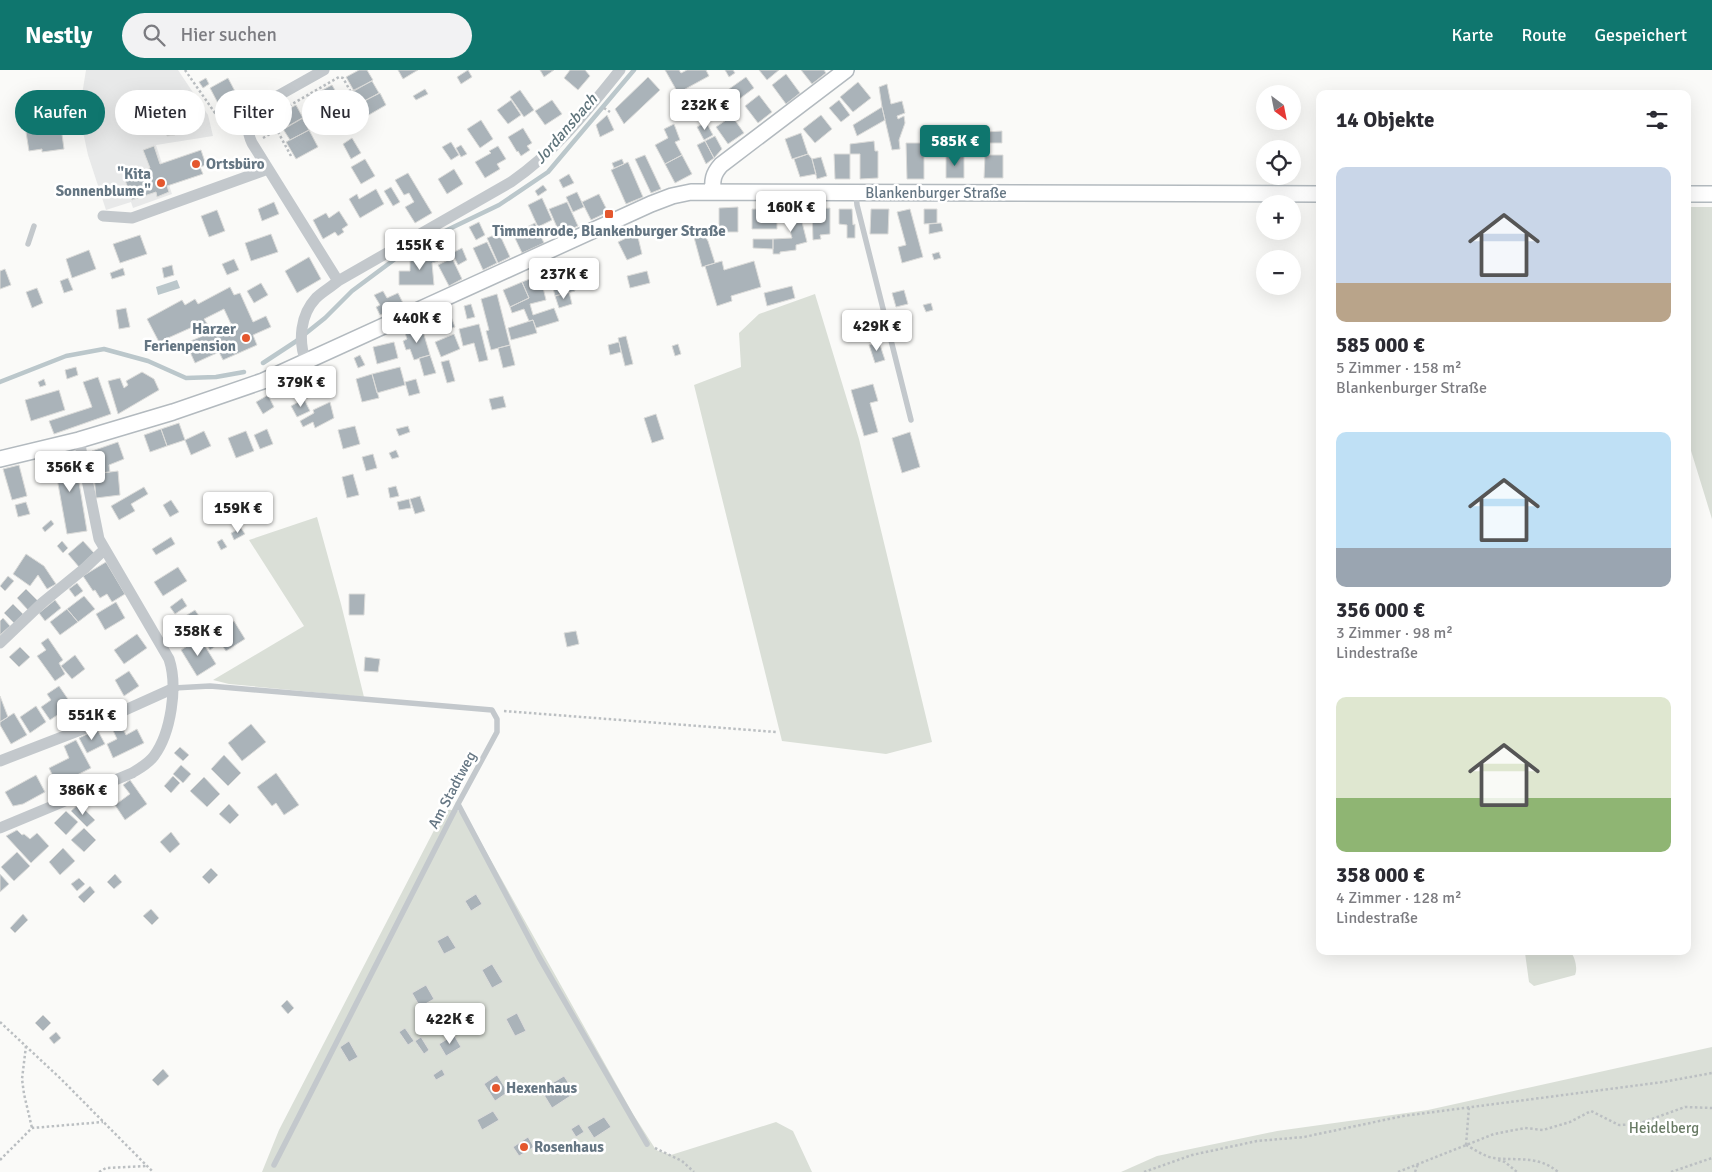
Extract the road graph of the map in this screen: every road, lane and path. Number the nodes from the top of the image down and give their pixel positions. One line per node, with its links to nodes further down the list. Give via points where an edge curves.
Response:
1 (186, 70): 8 (path)
2 (324, 70): 5 (street)
3 (620, 70): 23 (street, via 565,136 533,167)
4 (846, 70): 15 (main road, via 722,165 712,180)
5 (288, 90)
6 (317, 90): 7 (path, via 339,77)
7 (350, 90)
8 (215, 113)
9 (249, 135): 12 (street)
10 (267, 135): 12 (path)
11 (280, 135): 13 (path)
12 (252, 143): 14 (street)
13 (291, 156)
14 (268, 169): 20 (street, via 132,218); 23 (street)
15 (712, 192): 16 (main road, Blankenburger Straße); 24 (main road, Blankenburger Straße, via 691,192 651,204 385,324)
16 (855, 192): 17 (main road, Blankenburger Straße); 25 (lane)
17 (1316, 194)
18 (1691, 194): 19 (main road)
19 (1712, 194)
20 (103, 216)
21 (34, 226): 22 (lane)
22 (28, 244)
23 (338, 281): 24 (street, via 308,308 302,328)
24 (304, 356): 26 (main road, Blankenburger Straße, via 263,381)
25 (911, 420)
26 (80, 440): 27 (main road, Blankenburger Straße); 28 (street, via 96,526)
27 (0, 459)
28 (104, 550): 29 (street); 30 (street, via 165,649 172,668)
29 (0, 643)
30 (174, 688): 31 (lane, via 210,686); 33 (street, via 83,729); 35 (street, via 161,744 145,765)
31 (492, 710): 32 (path); 34 (lane, Am Stadtweg, via 497,719 497,732)
32 (776, 732)
33 (0, 761)
34 (458, 804): 43 (lane, via 539,957); 49 (lane, Am Stadtweg)
35 (0, 828)
36 (0, 1022): 37 (path)
37 (26, 1046): 41 (path); 42 (path, via 22,1079)
38 (1712, 1073): 39 (path)
39 (1469, 1107): 44 (path); 54 (path, via 1403,1116 1304,1137 1257,1141 1192,1155)
40 (1712, 1108): 44 (path, via 1685,1107 1638,1124 1619,1125 1591,1111 1544,1130 1525,1128 1494,1134)
41 (104, 1122): 42 (path); 50 (path)
42 (32, 1128): 47 (path)
43 (647, 1144): 53 (path, via 682,1160)
44 (1466, 1145): 45 (path); 48 (path)
45 (1492, 1158): 57 (path, via 1505,1162); 58 (path, via 1538,1160)
46 (1712, 1158): 59 (path)
47 (0, 1160)
48 (1418, 1164): 55 (path); 56 (path)
49 (274, 1165)
50 (148, 1166): 51 (path, via 106,1168); 52 (path)
51 (99, 1172)
52 (153, 1172)
53 (694, 1172)
54 (1144, 1172)
55 (1398, 1172)
56 (1415, 1172)
57 (1517, 1172)
58 (1558, 1172)
59 (1671, 1172)

